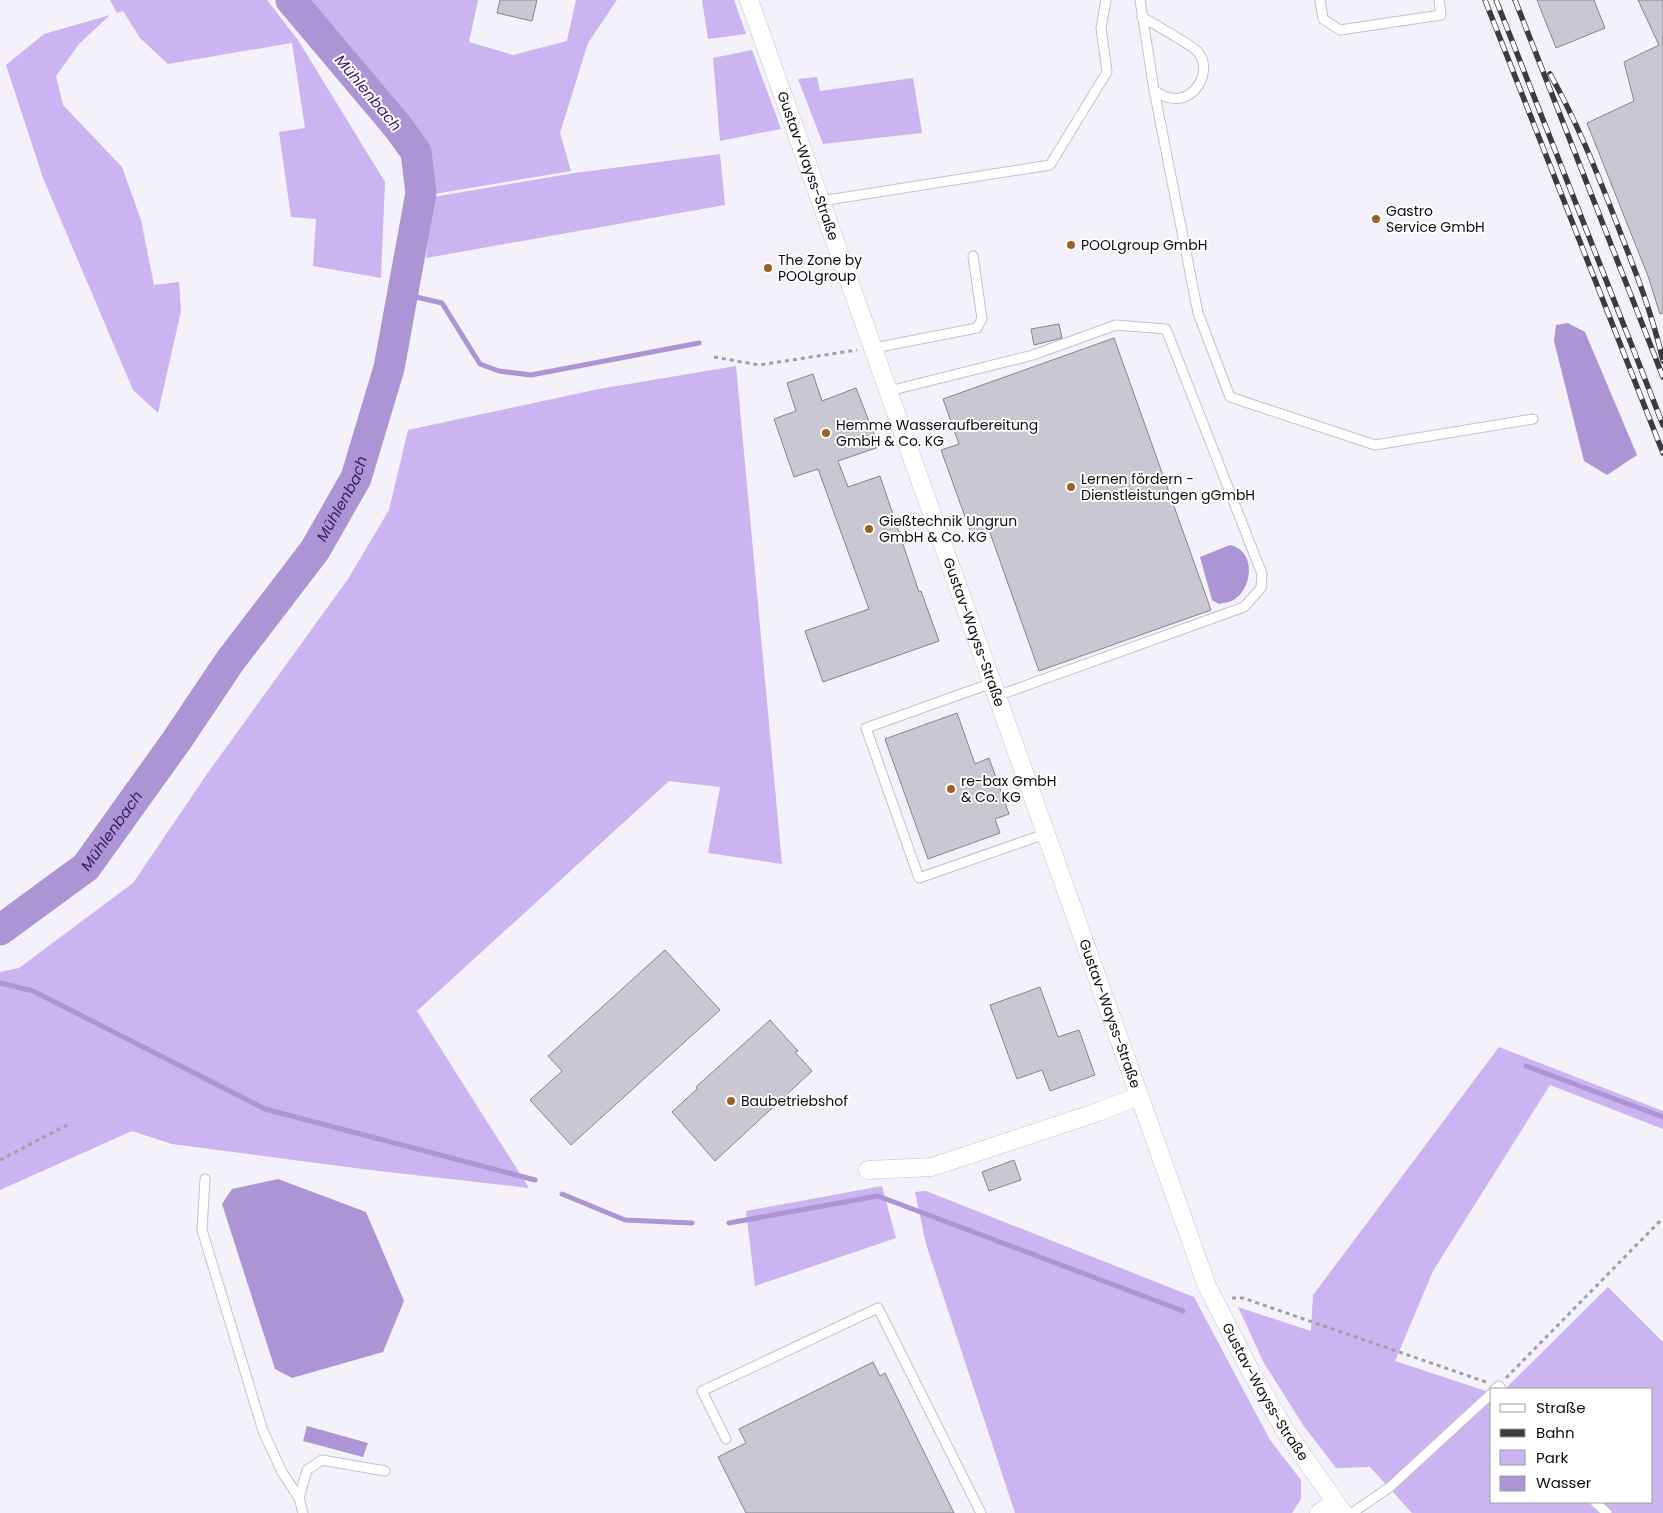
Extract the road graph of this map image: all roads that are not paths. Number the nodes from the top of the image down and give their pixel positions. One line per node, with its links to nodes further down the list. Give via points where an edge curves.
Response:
1 (749, 0): 8 (street, Gustav-Wayss-Straße)
2 (1106, 0): 8 (lane, via 1101,28 1107,72 1050,165)
3 (1140, 0): 6 (lane)
4 (1320, 0): 5 (lane, via 1323,19 1340,30 1441,15)
5 (1439, 0)
6 (1142, 17): 7 (lane); 7 (lane, via 1198,52 1202,64 1202,81 1190,96 1165,99)
7 (1154, 90): 12 (lane, via 1198,312 1230,396 1375,445)
8 (821, 201): 10 (street, Gustav-Wayss-Straße)
9 (973, 256): 10 (lane, via 982,319 977,328)
10 (874, 348): 11 (street, Gustav-Wayss-Straße)
11 (889, 392): 13 (street, Gustav-Wayss-Straße); 13 (lane, via 1033,354 1116,325 1166,329 1262,574 1261,588 1244,607)
12 (1533, 420)
13 (994, 690): 14 (street, Gustav-Wayss-Straße); 14 (lane, via 866,728 919,878)
14 (1046, 834): 15 (street, Gustav-Wayss-Straße)
15 (1140, 1096): 16 (street, Gustav-Wayss-Straße, via 932,1167); 23 (street, Gustav-Wayss-Straße, via 1206,1286 1285,1430)
16 (868, 1170)
17 (205, 1180): 21 (lane, via 202,1230 263,1432)
18 (1490, 1395): 27 (lane, via 1390,1487)
19 (726, 1439): 25 (lane, via 702,1391 878,1308)
20 (384, 1471): 21 (lane, via 322,1460 307,1470)
21 (299, 1498): 24 (lane)
22 (1596, 1503): 28 (lane)
23 (1338, 1508): 26 (street)
24 (303, 1513)
25 (981, 1513)
26 (1319, 1513)
27 (1352, 1513)
28 (1607, 1513)

